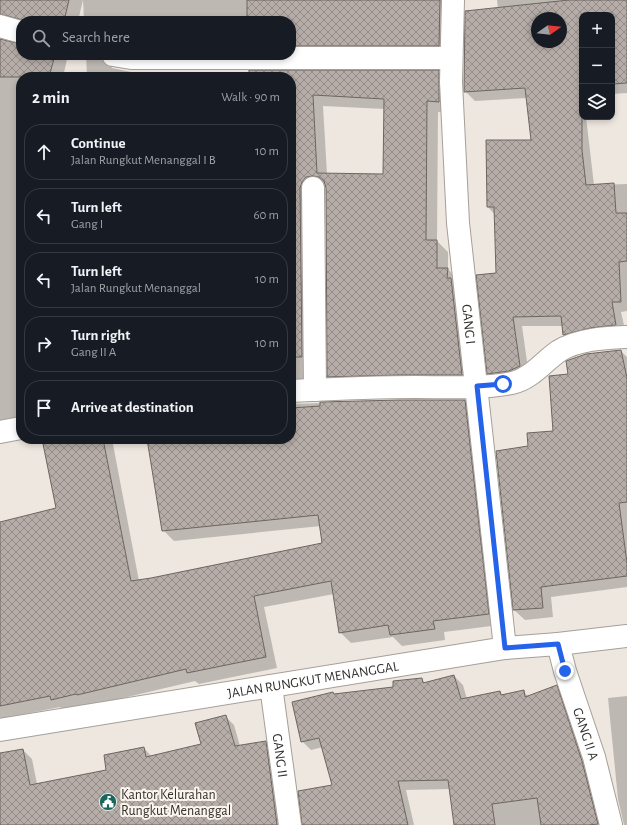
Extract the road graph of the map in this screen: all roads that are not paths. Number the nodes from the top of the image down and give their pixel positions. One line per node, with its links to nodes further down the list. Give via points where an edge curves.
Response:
1 (453, 0): 5 (street, GANG I)
2 (0, 26): 3 (street)
3 (16, 31)
4 (296, 58): 5 (street)
5 (451, 58): 8 (street, GANG I, via 450,82 458,223)
6 (313, 188): 9 (street)
7 (627, 337): 8 (street, via 575,344 560,350 523,379 513,383)
8 (477, 386): 9 (street); 15 (street, GANG I)
9 (316, 390): 10 (street)
10 (296, 391)
11 (16, 429): 12 (street)
12 (0, 432)
13 (627, 636): 14 (street, JALAN RUNGKUT MENANGGAL)
14 (558, 644): 15 (street, JALAN RUNGKUT MENANGGAL); 19 (street, GANG II A, via 594,757)
15 (505, 648): 16 (street, JALAN RUNGKUT MENANGGAL)
16 (271, 686): 17 (street, JALAN RUNGKUT MENANGGAL); 18 (street, GANG II)
17 (0, 730)
18 (290, 825)
19 (611, 825)

